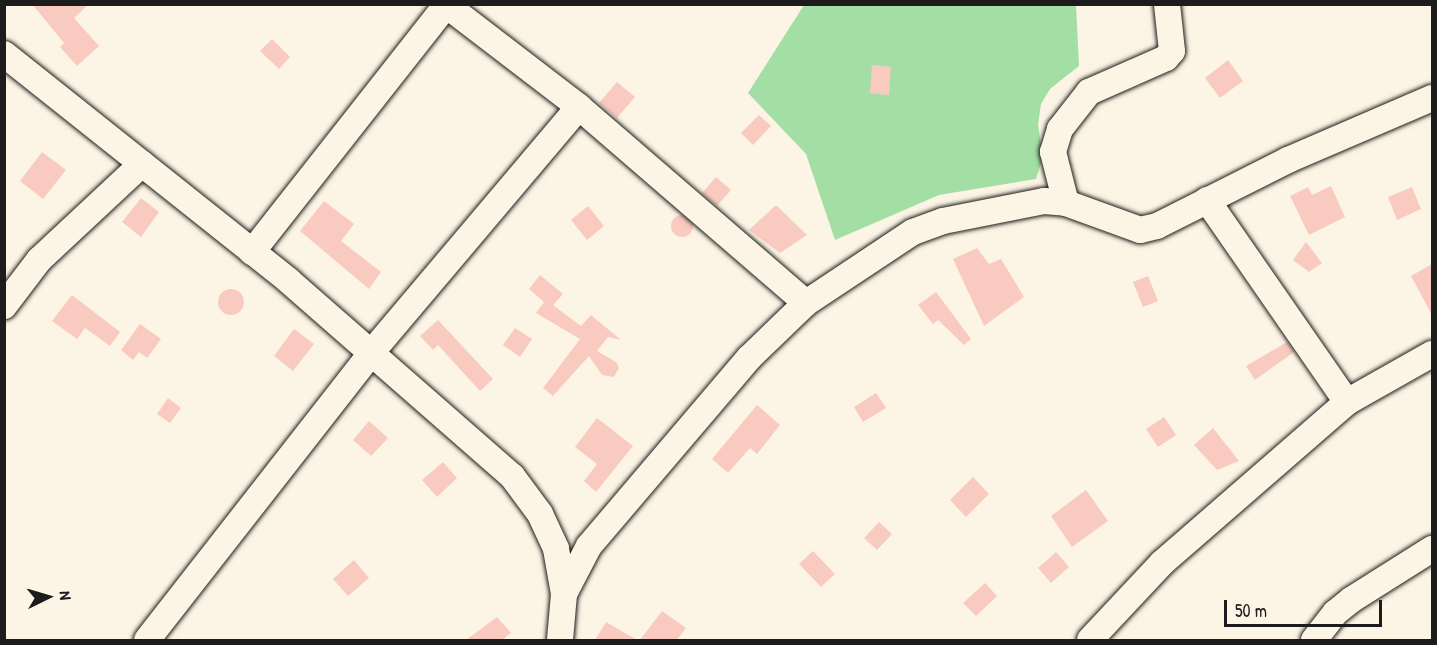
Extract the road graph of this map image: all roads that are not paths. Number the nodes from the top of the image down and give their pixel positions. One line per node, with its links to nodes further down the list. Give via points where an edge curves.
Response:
1 (1167, 4): 8 (street, via 1172,51 1166,58 1089,92 1060,129 1053,152)
2 (446, 5): 5 (street); 9 (street)
3 (4, 54): 6 (street)
4 (1432, 98): 7 (street)
5 (579, 107): 10 (street); 12 (street)
6 (142, 164): 9 (street); 11 (street, via 39,260)
7 (1207, 200): 8 (street, via 1140,230); 14 (street)
8 (1066, 203): 10 (street, via 1020,203 913,232)
9 (252, 252): 12 (street)
10 (806, 303): 16 (street, via 749,358)
11 (4, 306)
12 (371, 353): 15 (street, via 512,476 540,514); 20 (street)
13 (1432, 354): 14 (street)
14 (1347, 402): 21 (street, via 1162,563)
15 (549, 535): 16 (street); 18 (street)
16 (589, 546): 18 (street)
17 (1432, 549): 22 (street, via 1351,600)
18 (564, 594): 19 (street)
19 (556, 634)
20 (147, 640)
21 (1090, 640)
22 (1314, 640)

